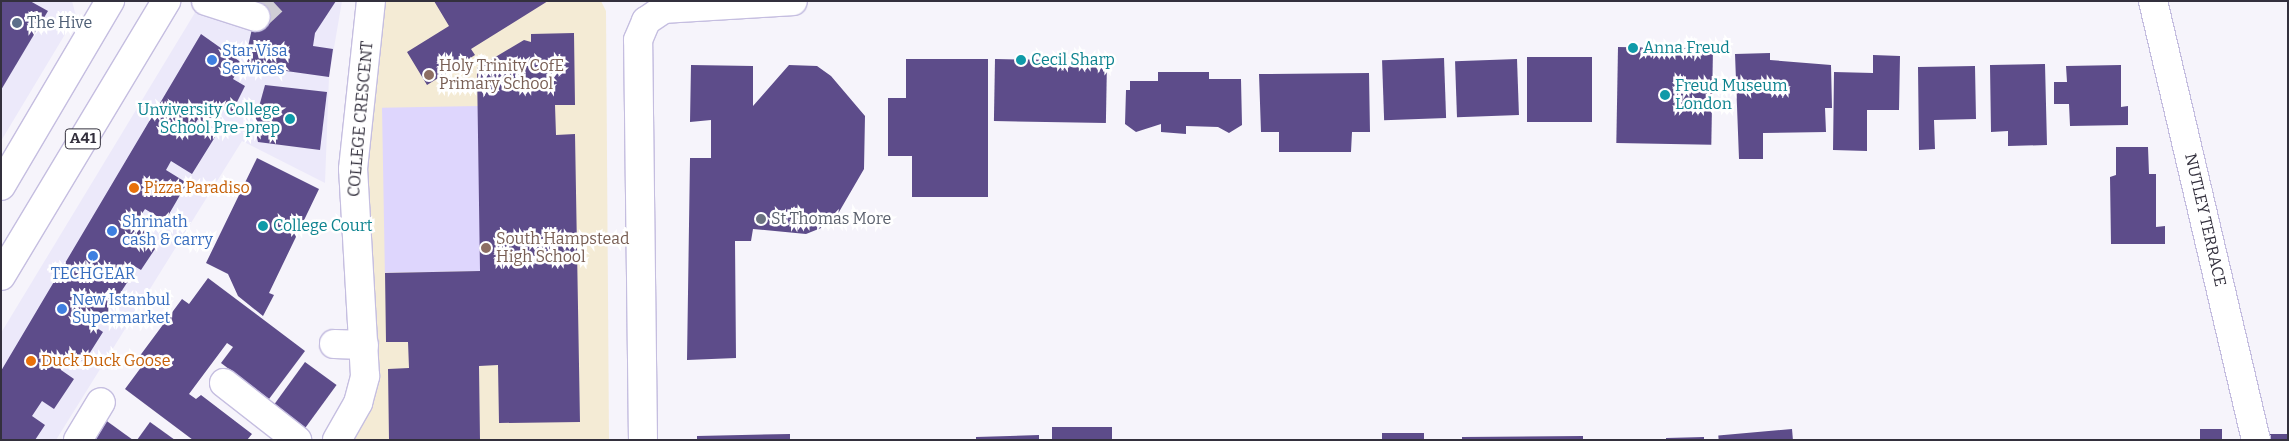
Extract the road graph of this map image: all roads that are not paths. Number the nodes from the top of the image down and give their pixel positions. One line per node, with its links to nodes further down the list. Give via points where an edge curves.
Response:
1 (110, 1): 8 (main road)
2 (166, 1): 9 (main road, A41)
3 (206, 1): 7 (main road)
4 (371, 1): 11 (main road, COLLEGE CRESCENT, via 353,169)
5 (793, 1): 17 (main road, via 664,9 646,21 638,40)
6 (2153, 1): 18 (main road, NUTLEY TERRACE)
7 (256, 17)
8 (1, 186)
9 (1, 276)
10 (334, 344): 11 (main road)
11 (364, 345): 16 (main road, COLLEGE CRESCENT, via 364,376 358,403)
12 (224, 383): 15 (main road)
13 (101, 402): 14 (main road)
14 (78, 440)
15 (297, 440)
16 (338, 440)
17 (643, 440)
18 (2256, 440)

